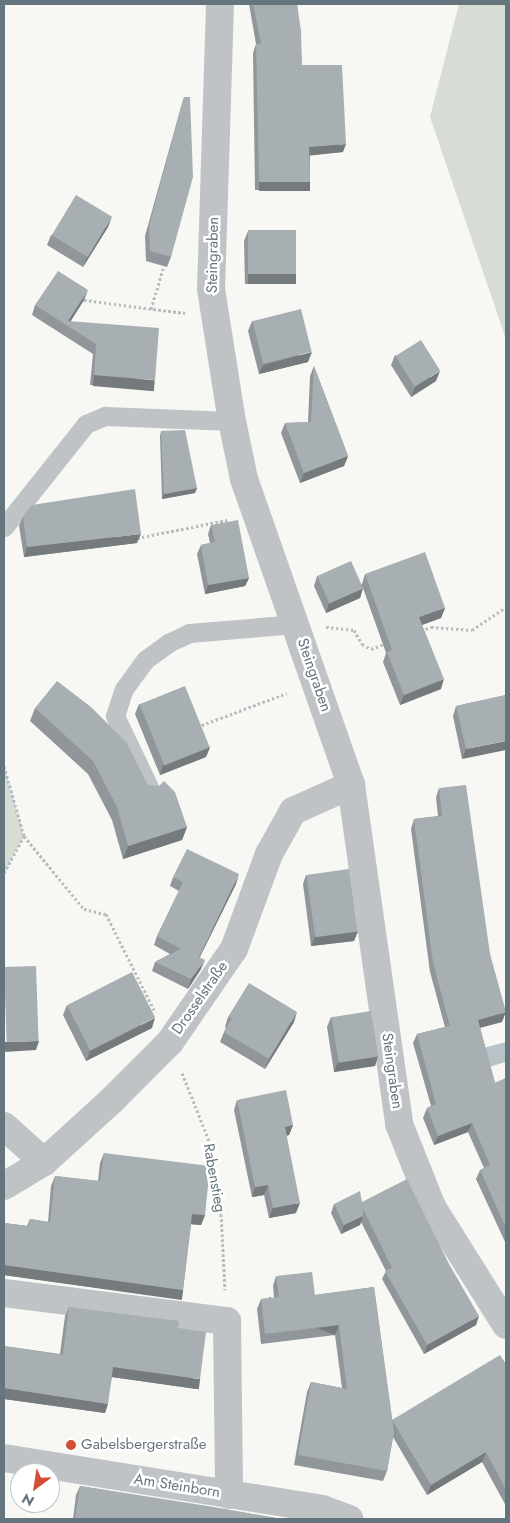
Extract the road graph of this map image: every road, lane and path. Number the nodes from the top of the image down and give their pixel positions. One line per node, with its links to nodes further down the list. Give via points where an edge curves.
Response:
1 (220, 4): 5 (street, Steingraben, via 211,289)
2 (164, 266): 4 (path)
3 (84, 300): 4 (path)
4 (151, 309): 5 (path)
5 (215, 317): 6 (street, Steingraben)
6 (232, 421): 7 (street, Steingraben, via 244,479); 8 (lane, via 105,416 86,424)
7 (257, 514): 9 (path); 11 (street, Steingraben)
8 (4, 526)
9 (137, 538)
10 (506, 607): 12 (path, via 472,630 431,627)
11 (296, 624): 13 (path, via 354,630 362,644 371,649); 14 (street, Steingraben); 18 (lane, via 189,633 145,660 124,689 115,716)
12 (414, 633)
13 (388, 643)
14 (316, 682): 15 (path); 17 (street, Steingraben)
15 (194, 728)
16 (4, 766): 19 (path)
17 (351, 785): 21 (street, Drosselstraße, via 294,811 269,854 234,949); 27 (street, Steingraben, via 399,1124 432,1207)
18 (150, 788)
19 (24, 836): 20 (path); 21 (path, Rabenstieg, via 84,909 106,914)
20 (4, 873)
21 (170, 1042): 23 (street, Drosselstraße); 26 (path, Rabenstieg, via 208,1138 221,1214)
22 (4, 1126): 23 (street)
23 (44, 1162): 24 (street, Drosselstraße)
24 (4, 1186)
25 (4, 1293): 26 (street)
26 (227, 1321): 29 (street)
27 (506, 1325)
28 (4, 1458): 29 (street, Am Steinborn)
29 (229, 1495): 30 (street, Am Steinborn, via 322,1509)
30 (350, 1519)

